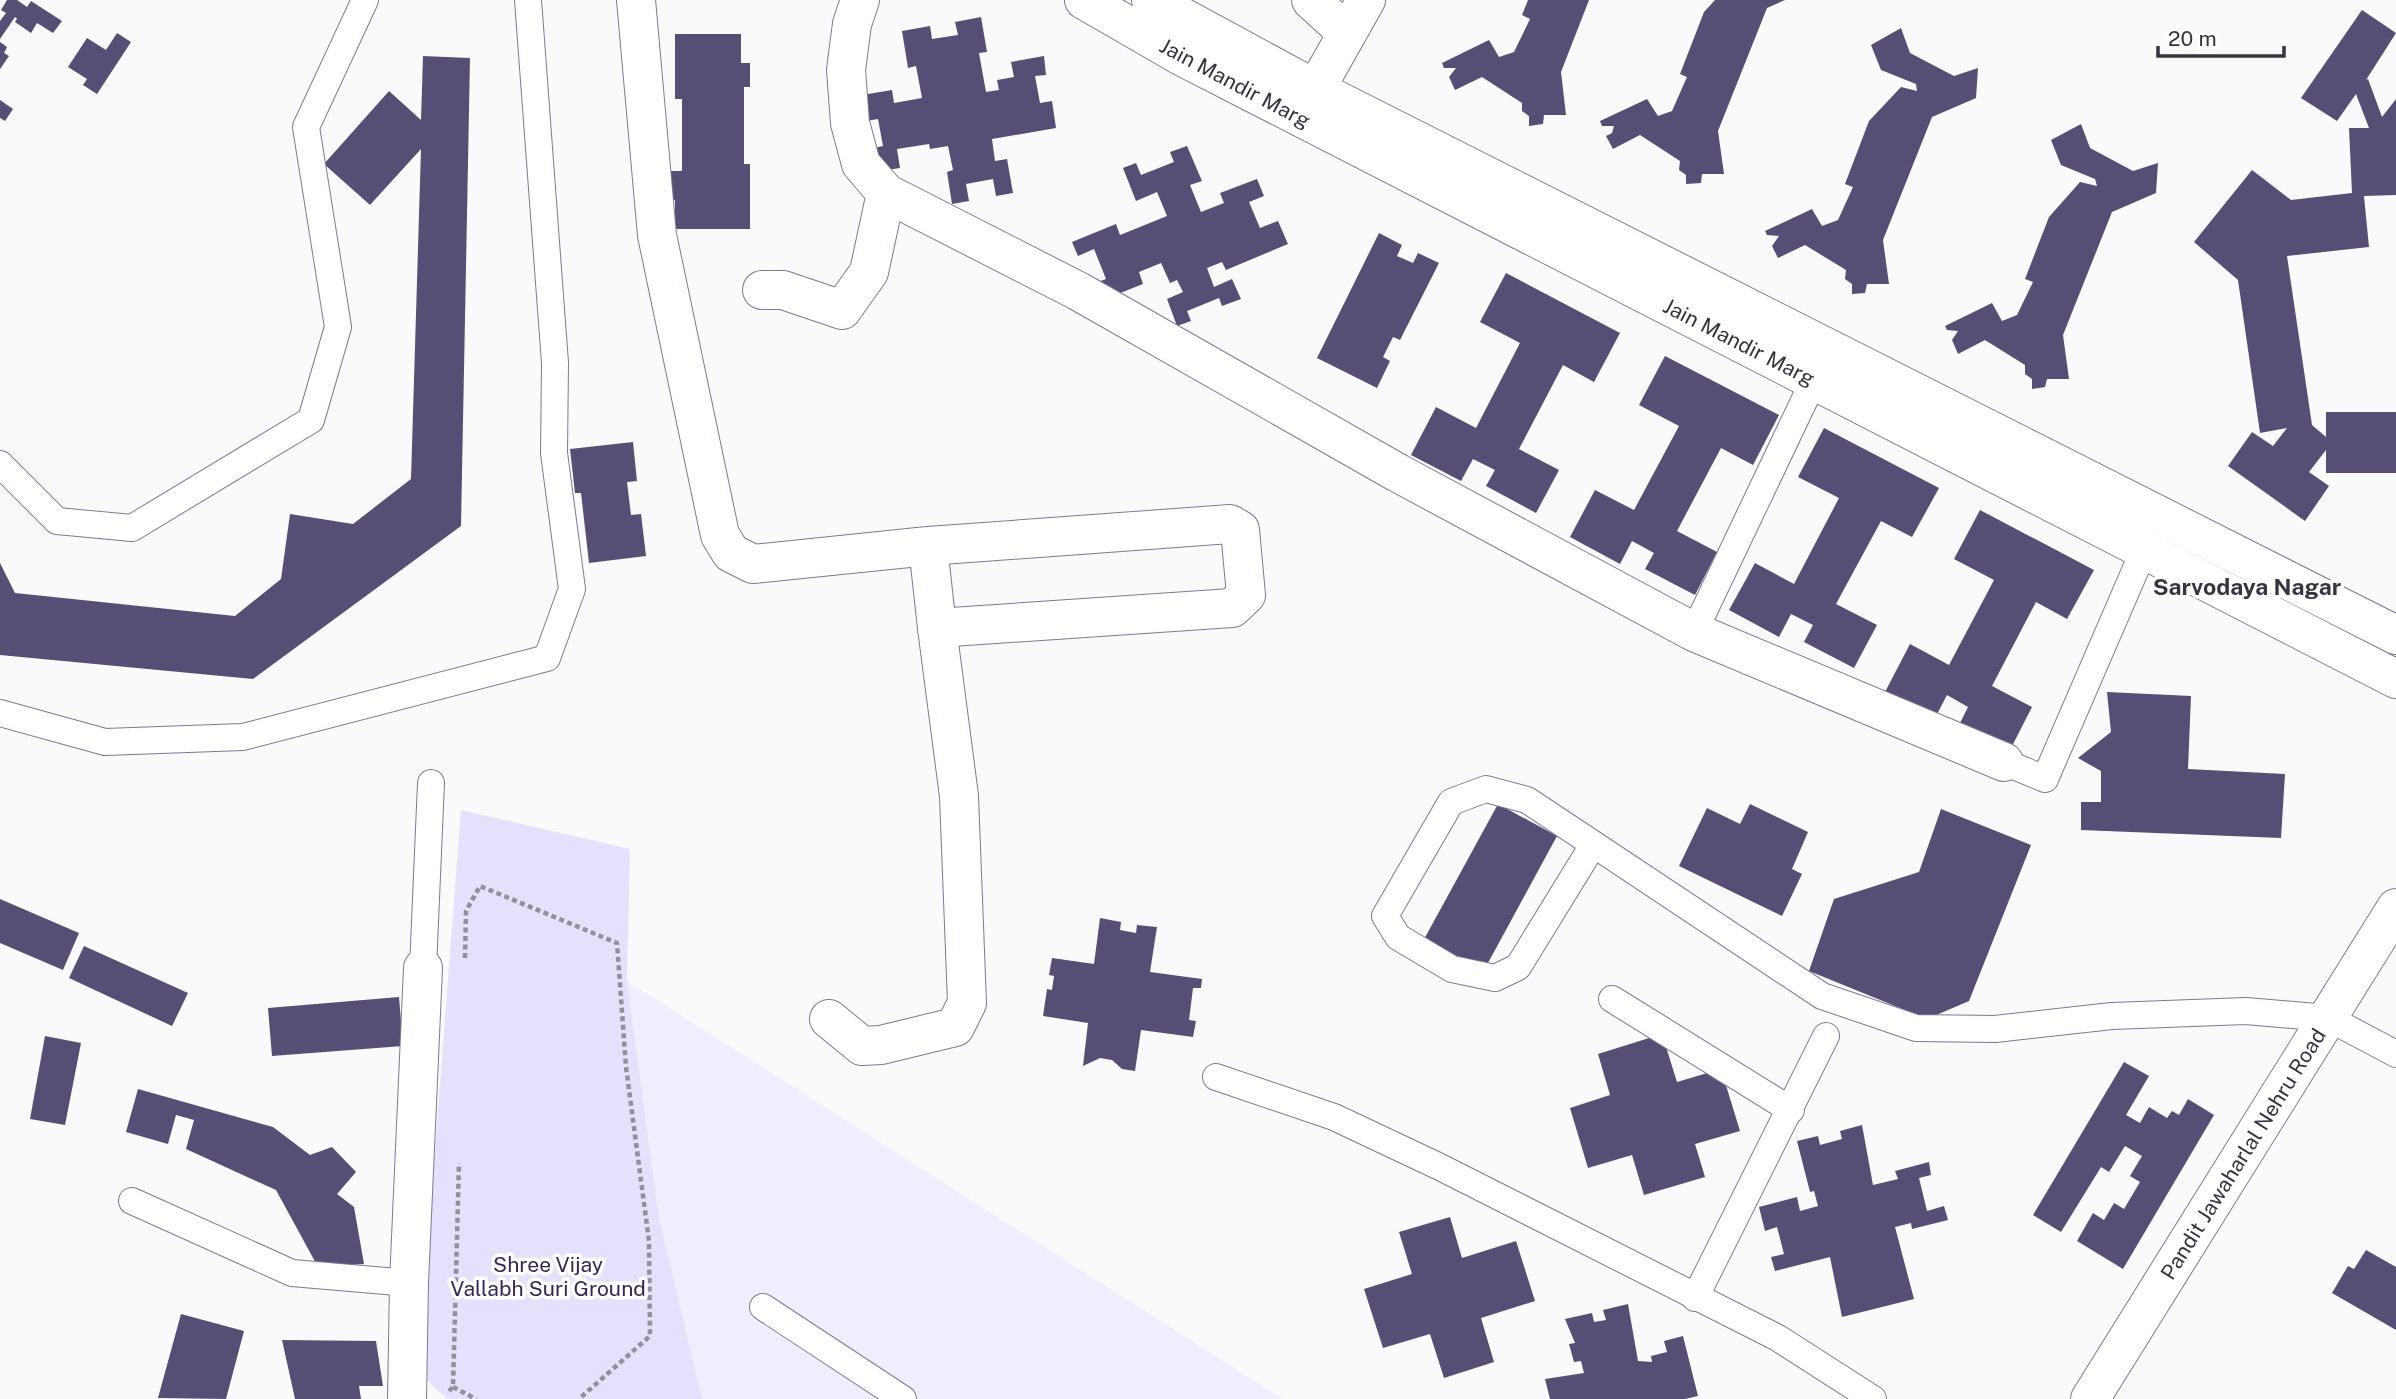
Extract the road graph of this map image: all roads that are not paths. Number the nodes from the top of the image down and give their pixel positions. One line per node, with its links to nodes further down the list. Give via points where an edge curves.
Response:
1 (365, 0): 16 (lane, via 306,127 338,327 311,420 132,528 57,521)
2 (528, 0): 26 (lane, via 555,363 554,453 572,589 547,658 243,737 105,741)
3 (636, 0): 18 (street, via 656,235 720,535 731,554 754,564)
4 (860, 0): 11 (street, via 846,70 850,123 861,164)
5 (1084, 0): 8 (street, Jain Mandir Marg)
6 (1311, 0): 9 (street)
7 (1366, 0): 9 (street)
8 (1148, 11): 10 (street, Jain Mandir Marg)
9 (1347, 33): 10 (street)
10 (1308, 103): 12 (street, Jain Mandir Marg)
11 (886, 193): 13 (street, via 869,272 842,310 783,290); 22 (street, via 1078,291 1398,473)
12 (1672, 288): 14 (street, Jain Mandir Marg); 15 (street, Jain Mandir Marg)
13 (762, 290)
14 (1814, 380): 15 (street, Jain Mandir Marg); 22 (lane)
15 (2000, 455): 17 (street, Jain Mandir Marg); 19 (street, Jain Mandir Marg)
16 (0, 464)
17 (2182, 527): 19 (street); 20 (street, Jain Mandir Marg)
18 (928, 547): 21 (street); 21 (street, via 1230,524 1240,530 1242,544 1246,595 1232,608)
19 (2154, 555): 24 (street, Jain Mandir Marg); 27 (lane, via 2046,779)
20 (2336, 605): 23 (street, Jain Mandir Marg); 24 (street)
21 (937, 628): 34 (street, via 959,796 967,1003 956,1027 881,1045 862,1046)
22 (1694, 632): 27 (street)
23 (2396, 635)
24 (2316, 638): 25 (street, Jain Mandir Marg)
25 (2396, 679)
26 (0, 713)
27 (2004, 762)
28 (431, 783): 31 (lane)
29 (1593, 845): 29 (lane, via 1518,967 1495,978 1452,969 1398,937 1385,916 1451,802 1486,789 1527,800); 33 (lane, via 1822,996 1916,1028 1995,1029 2112,1016 2246,1011)
30 (2396, 908): 33 (street, Pandit Jawaharlal Nehru Road)
31 (423, 968): 40 (street)
32 (1612, 999): 38 (lane)
33 (2328, 1018): 36 (lane); 46 (street, Pandit Jawaharlal Nehru Road)
34 (829, 1019)
35 (1826, 1037): 38 (lane)
36 (2396, 1054)
37 (1216, 1077): 41 (lane, via 1334,1117 1596,1244)
38 (1791, 1110): 41 (lane)
39 (132, 1201): 40 (lane, via 292,1273)
40 (409, 1283): 43 (street)
41 (1695, 1298): 45 (lane, via 1778,1338)
42 (764, 1307): 44 (lane)
43 (407, 1399)
44 (903, 1399)
45 (1873, 1399)
46 (2090, 1399)

